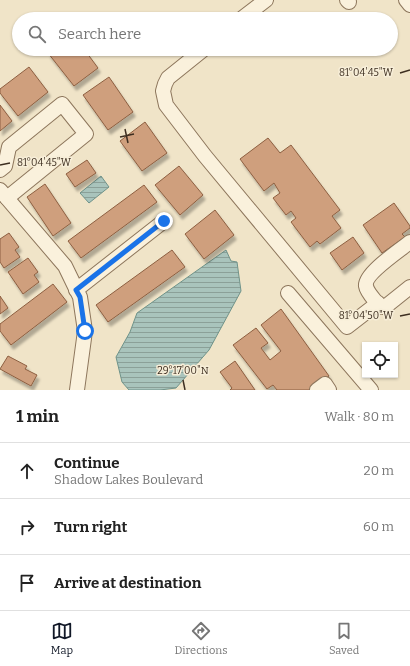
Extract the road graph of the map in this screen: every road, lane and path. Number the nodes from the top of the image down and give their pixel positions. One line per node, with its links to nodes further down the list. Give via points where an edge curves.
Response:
1 (266, 0): 4 (street)
2 (406, 0): 3 (street)
3 (410, 5)
4 (251, 12)
5 (195, 56): 13 (street, via 164,84 166,105 205,156 347,327)
6 (0, 170): 7 (street, via 5,166 10,147 62,104 86,134)
7 (3, 194): 11 (street, via 65,266)
8 (164, 221): 11 (street)
9 (410, 242): 13 (street, via 374,270 366,280 366,288)
10 (410, 286): 13 (street, via 385,307 380,307)
11 (76, 290): 14 (street, via 80,297 85,331)
12 (288, 293): 17 (street)
13 (378, 303)
14 (77, 390)
15 (317, 390): 16 (street, via 325,384)
16 (329, 390)
17 (371, 390)

